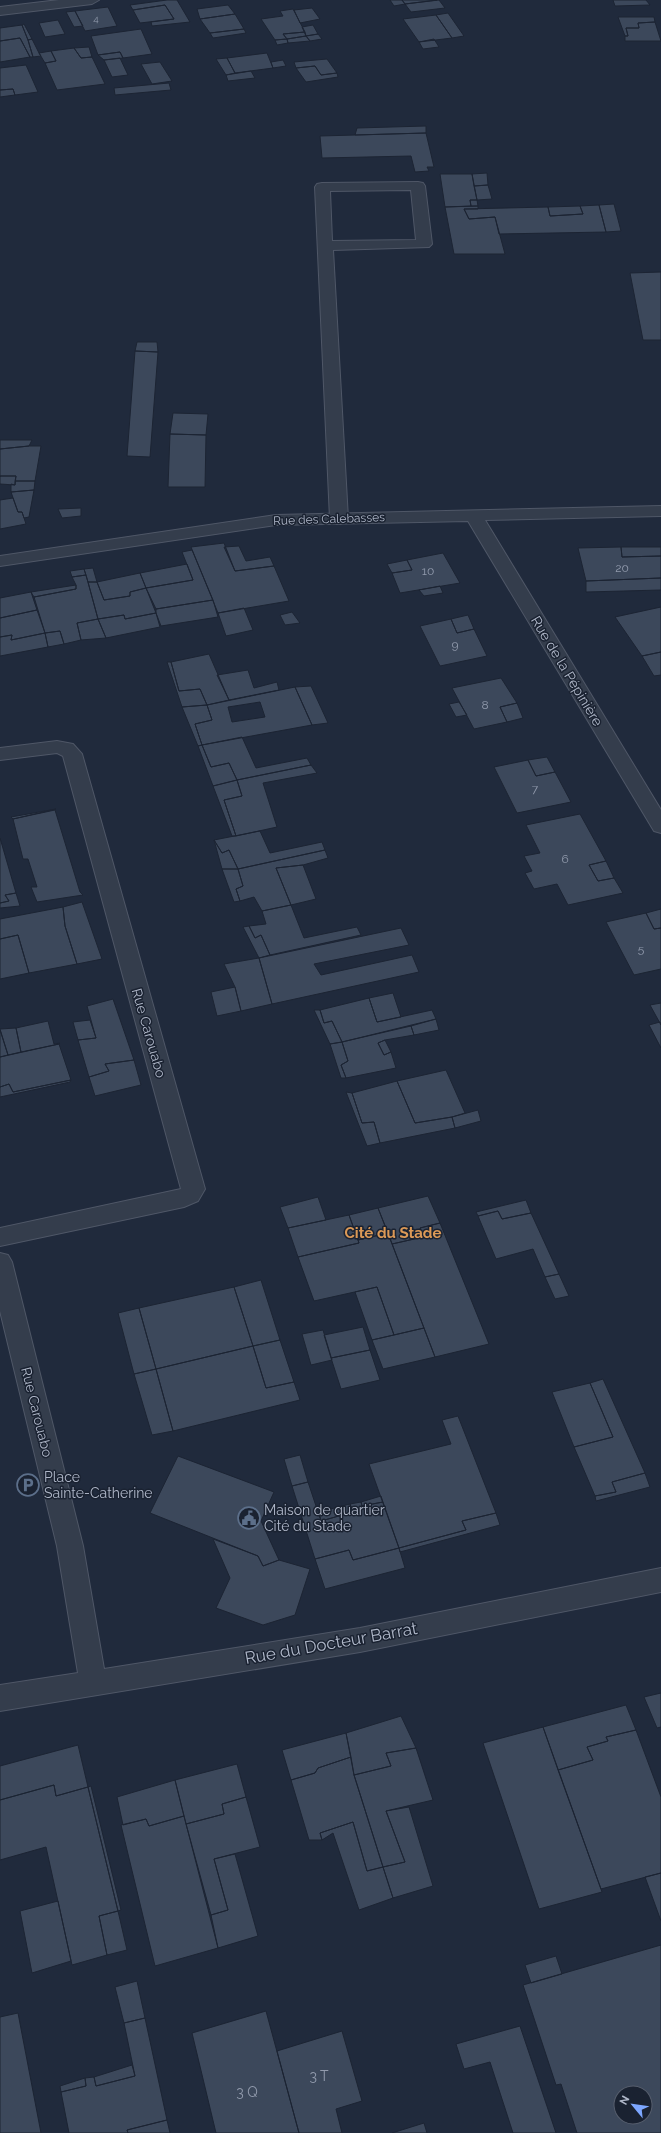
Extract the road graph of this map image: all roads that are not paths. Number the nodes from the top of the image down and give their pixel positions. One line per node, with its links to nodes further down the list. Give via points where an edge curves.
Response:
1 (92, 0): 2 (street)
2 (0, 11)
3 (325, 246): 3 (street, via 322,187 418,186 424,244); 6 (street)
4 (661, 511): 5 (street, Rue des Calebasses)
5 (472, 515): 6 (street, Rue des Calebasses); 9 (street, Rue de la Pépinière)
6 (339, 519): 7 (street, Rue des Calebasses, via 276,520)
7 (0, 561)
8 (0, 754): 10 (street, Rue Carouabo, via 57,747 66,748 72,754 193,1190 184,1198)
9 (661, 826)
10 (0, 1237)
11 (0, 1262): 13 (street, Rue Carouabo, via 70,1546)
12 (661, 1580): 13 (street, Rue du Docteur Barrat, via 360,1640)
13 (93, 1681): 14 (street, Rue du Docteur Barrat)
14 (0, 1698)

